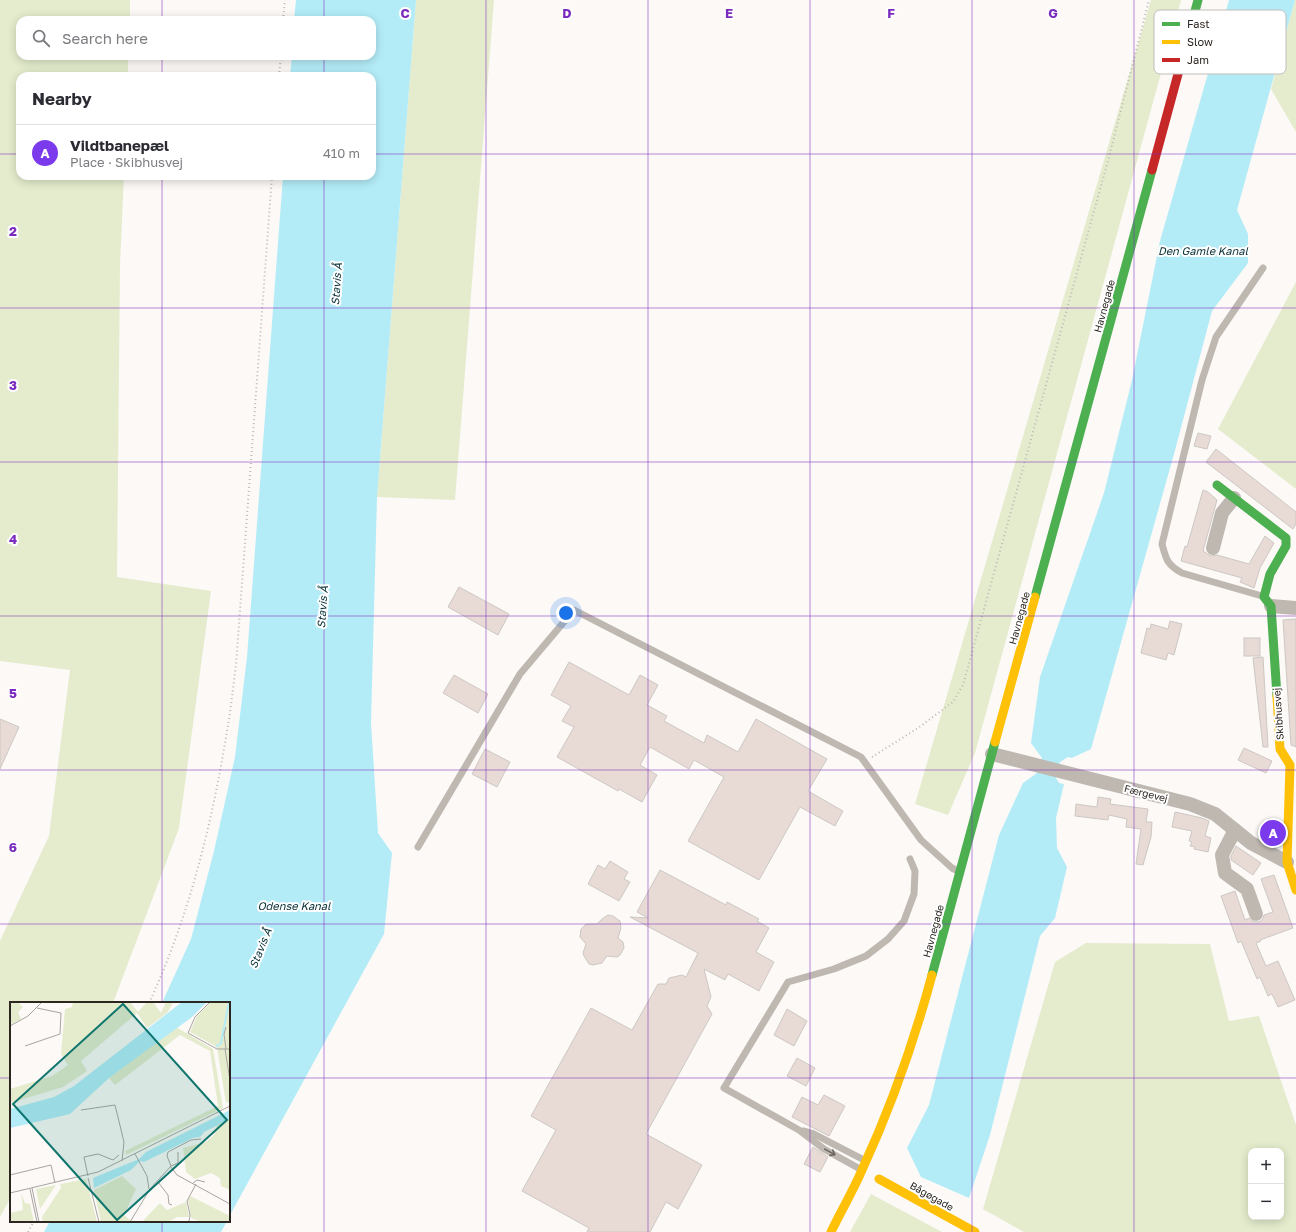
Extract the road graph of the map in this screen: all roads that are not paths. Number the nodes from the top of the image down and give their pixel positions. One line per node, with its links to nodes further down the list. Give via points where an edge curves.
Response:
1 (1198, 0): 2 (street, Havnegade)
2 (1195, 10)
3 (1178, 74): 10 (street, Havnegade)
4 (1262, 268): 8 (lane, via 1216,337 1202,380 1162,544 1166,559 1177,571)
5 (1217, 485): 6 (street, Skibhusvej)
6 (1234, 498): 7 (street, via 1222,513); 8 (street, Skibhusvej, via 1286,538 1286,546 1270,574)
7 (1213, 548)
8 (1268, 601): 9 (street); 11 (street, Skibhusvej, via 1280,750)
9 (1296, 608)
10 (992, 754): 12 (street, Færgevej, via 1190,804 1215,814); 16 (street, Havnegade)
11 (1293, 764): 15 (street, Skibhusvej)
12 (1235, 830): 15 (street, Færgevej, via 1251,843); 18 (street, via 1222,855 1225,873 1247,888)
13 (418, 847): 16 (lane, via 520,674 574,610 861,758 921,840)
14 (910, 858): 19 (lane, via 915,871 914,894 904,921 888,939 866,956 834,969 788,982 724,1088 799,1130 814,1134)
15 (1287, 862): 17 (street, Skibhusvej)
16 (960, 872): 19 (street, Havnegade, via 919,1022 890,1104)
17 (1296, 890)
18 (1256, 914)
19 (864, 1166): 21 (street, Havnegade)
20 (878, 1179): 22 (street, Bågøgade)
21 (831, 1232)
22 (975, 1232)

